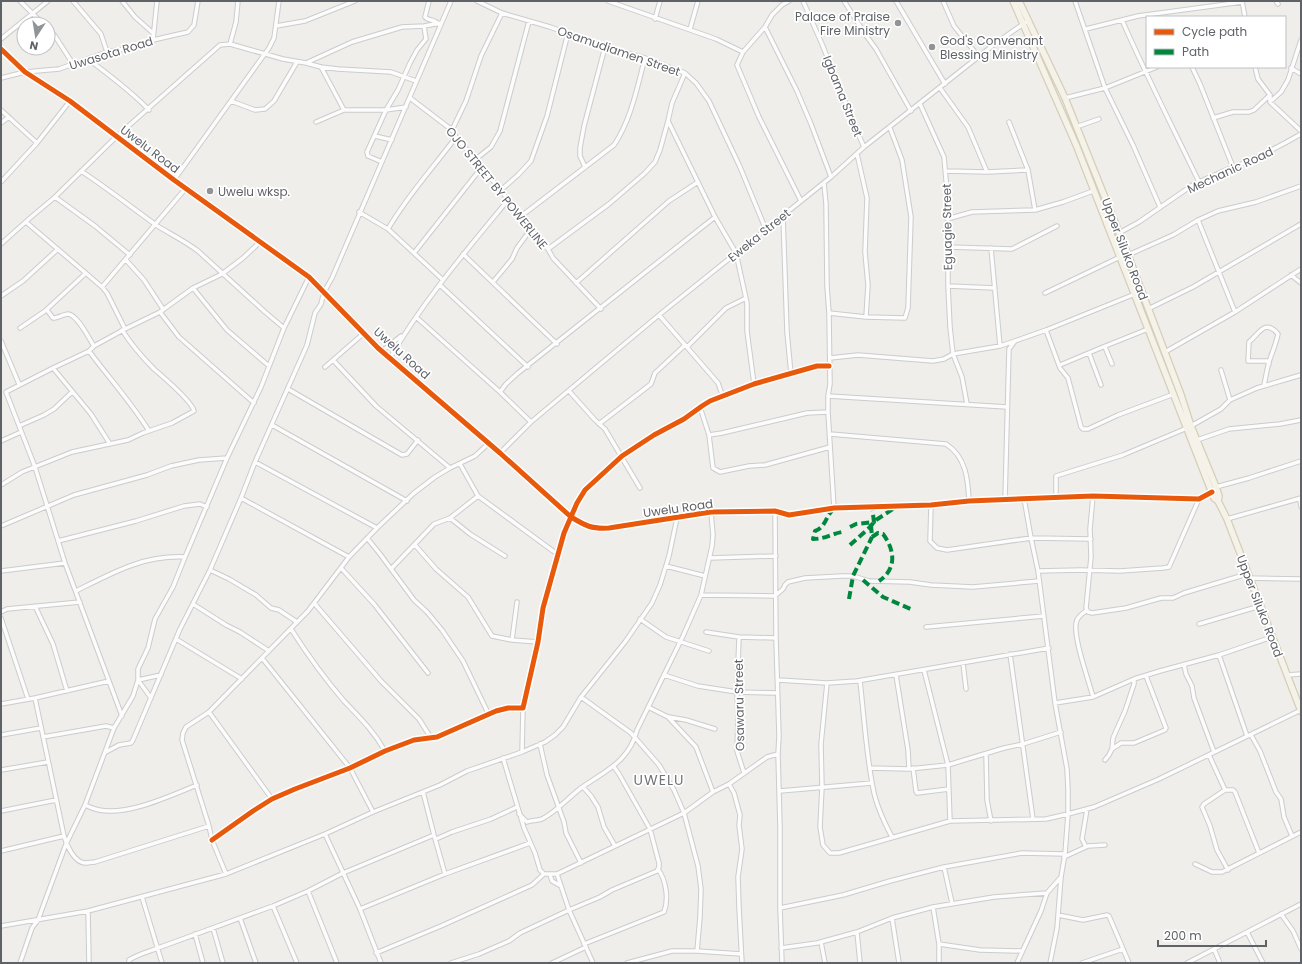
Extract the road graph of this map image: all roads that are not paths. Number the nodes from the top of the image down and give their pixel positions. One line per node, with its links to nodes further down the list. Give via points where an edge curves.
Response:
1 (20, 1): 27 (street)
2 (48, 1): 27 (street)
3 (73, 1): 50 (street, via 101,34)
4 (122, 1): 39 (street, via 135,17)
5 (157, 1): 39 (street)
6 (198, 1): 44 (street, Uwasota Road, via 191,30)
7 (238, 1): 47 (street)
8 (279, 1): 34 (street)
9 (355, 1): 34 (street, via 305,22)
10 (429, 1): 33 (street, via 424,17)
11 (451, 1): 33 (street)
12 (477, 1): 26 (street, Osamudiamen Street)
13 (608, 1): 25 (street)
14 (660, 1): 29 (street)
15 (698, 1): 37 (street)
16 (789, 1): 36 (street, via 772,15)
17 (803, 1): 103 (street, Igbama Street)
18 (844, 1): 86 (street, via 876,49)
19 (896, 1): 71 (street)
20 (943, 1): 53 (street, via 954,26)
21 (1013, 1): 32 (main road, Upper Siluko Road)
22 (1019, 1): 32 (main road, Upper Siluko Road)
23 (1075, 1): 38 (street)
24 (1242, 1): 28 (street); 30 (street)
25 (620, 3): 29 (street)
26 (502, 13): 31 (street, Osamudiamen Street); 96 (street, via 481,56 466,101)
27 (33, 14): 42 (street)
28 (1245, 16)
29 (655, 19): 37 (street)
30 (1122, 20): 38 (street); 65 (street)
31 (529, 21): 40 (street, Osamudiamen Street); 105 (street, via 500,131 491,147)
32 (1026, 22): 53 (street, Eweka Street); 76 (main road, Upper Siluko Road); 123 (main road, Upper Siluko Road)
33 (440, 23): 35 (street); 46 (street)
34 (276, 26): 52 (street, via 274,38)
35 (424, 26): 43 (street); 57 (street, via 402,27 352,42)
36 (765, 27): 51 (street); 114 (street, via 802,104)
37 (690, 29): 51 (street)
38 (1086, 29): 73 (street)
39 (154, 33): 44 (street)
40 (568, 33): 48 (street, Osamudiamen Street); 122 (street, via 547,116 531,161)
41 (56, 37): 58 (street)
42 (1, 39)
43 (426, 39): 46 (street); 68 (street)
44 (153, 40): 50 (street, Uwasota Road)
45 (1301, 40): 63 (street)
46 (434, 42): 70 (street)
47 (230, 44): 52 (street); 83 (street, via 218,47)
48 (605, 47): 54 (street, Osamudiamen Street); 108 (street, via 580,148 580,156)
49 (1, 49): 64 (street, Uwelu Road)
50 (107, 52): 55 (street, Uwasota Road)
51 (743, 52): 126 (street, via 737,63 738,68)
52 (265, 54): 56 (street); 78 (street)
53 (979, 57): 71 (street, Eweka Street)
54 (645, 58): 66 (street, Osamudiamen Street); 108 (street, via 622,133 614,145)
55 (88, 59): 58 (street, Uwasota Road); 83 (street, via 121,83)
56 (297, 62): 57 (street); 78 (street, via 274,101 265,109 255,110)
57 (306, 63): 59 (street)
58 (74, 64): 64 (street, Uwasota Road, via 59,69)
59 (321, 67): 68 (street, via 391,72); 84 (street)
60 (1155, 68): 65 (street)
61 (1192, 68): 88 (street)
62 (1256, 68): 74 (street, via 1258,79)
63 (1291, 68): 67 (street); 79 (street, via 1281,92)
64 (24, 72): 69 (street, Uwasota Road); 77 (street, Uwelu Road)
65 (1145, 72): 73 (street); 118 (street)
66 (685, 73): 90 (street, via 672,103); 141 (street, Osamudiamen Street, via 709,101 740,166)
67 (1301, 74)
68 (403, 76): 70 (street); 85 (street)
69 (1, 78)
70 (416, 81): 75 (street)
71 (945, 84): 72 (street, Eweka Street)
72 (940, 88): 80 (street, Eweka Street); 113 (street, via 968,127)
73 (1105, 88): 76 (street); 127 (street)
74 (1270, 95): 79 (street); 88 (street, via 1254,110 1233,112)
75 (410, 98): 81 (street); 96 (street, OJO STREET BY POWERLINE)
76 (1065, 98): 94 (main road, Upper Siluko Road)
77 (70, 101): 99 (street, Uwelu Road); 102 (street)
78 (231, 101): 115 (street)
79 (1270, 102): 97 (street)
80 (920, 104): 86 (street, Eweka Street); 112 (street, Eguagie Street, via 944,157)
81 (406, 107): 85 (street); 101 (street)
82 (1, 110): 87 (street)
83 (149, 110): 99 (street)
84 (344, 110): 85 (street); 92 (street)
85 (386, 110): 98 (street)
86 (911, 111): 95 (street, Eweka Street)
87 (9, 117): 91 (street); 102 (street)
88 (1213, 118): 109 (street)
89 (1099, 119): 94 (street)
90 (668, 121): 117 (street); 148 (street, via 655,162 645,173 609,204)
91 (1, 122)
92 (316, 122)
93 (1009, 122): 110 (street)
94 (1076, 127): 142 (main road, Upper Siluko Road)
95 (890, 128): 103 (street, Eweka Street); 184 (street, via 902,160 911,217 908,308 905,318)
96 (452, 130): 100 (street, OJO STREET BY POWERLINE)
97 (1301, 132): 109 (street, Mechanic Road, via 1285,143)
98 (375, 136): 101 (street); 106 (street, via 366,155)
99 (116, 137): 111 (street); 115 (street, Uwelu Road)
100 (456, 137): 105 (street, OJO STREET BY POWERLINE); 139 (street, via 398,211)
101 (392, 140): 106 (street)
102 (37, 143): 116 (street)
103 (864, 148): 104 (street, Eweka Street)
104 (857, 154): 114 (street, Eweka Street); 184 (street, via 867,198)
105 (476, 159): 107 (street, OJO STREET BY POWERLINE)
106 (382, 162): 129 (street)
107 (482, 167): 122 (street, OJO STREET BY POWERLINE); 149 (street)
108 (585, 167): 131 (street)
109 (1233, 167): 118 (street, Mechanic Road)
110 (1028, 170): 113 (street); 128 (street)
111 (81, 171): 124 (street); 137 (street)
112 (946, 171): 113 (street); 133 (street, Eguagie Street)
113 (988, 172)
114 (831, 177): 119 (street, Eweka Street)
115 (174, 180): 121 (street, Uwelu Road)
116 (1, 182)
117 (698, 182): 132 (street); 164 (street, via 669,201)
118 (1198, 182): 127 (street, Mechanic Road)
119 (824, 183): 126 (street, Eweka Street); 181 (street)
120 (1301, 186): 134 (street, via 1256,202 1218,211)
121 (186, 188): 137 (street); 143 (street, Uwelu Road)
122 (501, 190): 125 (street, OJO STREET BY POWERLINE)
123 (1093, 191): 128 (street); 154 (main road, Upper Siluko Road)
124 (55, 197): 135 (street); 152 (street)
125 (508, 200): 131 (street, OJO STREET BY POWERLINE); 151 (street)
126 (801, 201): 130 (street, Eweka Street)
127 (1160, 207): 142 (street, Mechanic Road)
128 (1034, 210): 133 (street, via 972,212)
129 (360, 212): 139 (street); 171 (street)
130 (783, 216): 141 (street, Eweka Street); 216 (street)
131 (520, 217): 140 (street, OJO STREET BY POWERLINE)
132 (715, 217): 150 (street); 176 (street)
133 (947, 219): 145 (street, Eguagie Street)
134 (1198, 220): 153 (street, via 1173,235); 157 (street)
135 (26, 222): 144 (street); 147 (street)
136 (1301, 224): 157 (street)
137 (156, 225): 152 (street); 159 (street, via 193,247)
138 (1057, 226): 146 (street, via 1012,249)
139 (388, 229): 149 (street)
140 (531, 229): 148 (street, OJO STREET BY POWERLINE); 163 (street, via 516,248 512,259)
141 (766, 230): 150 (street, Eweka Street)
142 (1119, 233): 153 (main road, Upper Siluko Road)
143 (260, 242): 159 (street); 161 (street, Uwelu Road)
144 (1, 244)
145 (948, 247): 146 (street); 167 (street, Eguagie Street)
146 (991, 248): 170 (street)
147 (58, 249): 158 (street); 174 (street, via 23,281)
148 (548, 249): 164 (street, OJO STREET BY POWERLINE)
149 (414, 253): 162 (street)
150 (736, 253): 175 (street); 182 (street, Eweka Street)
151 (464, 254): 162 (street); 163 (street)
152 (130, 255): 155 (street)
153 (1128, 255): 177 (main road, Upper Siluko Road)
154 (1120, 257): 172 (street); 173 (main road, Upper Siluko Road)
155 (126, 260): 168 (street); 179 (street, via 144,280)
156 (1301, 269): 160 (street)
157 (1219, 272): 177 (street); 180 (street)
158 (86, 273): 168 (street); 178 (street)
159 (222, 274): 169 (street); 186 (street)
160 (1291, 275): 165 (street); 180 (street)
161 (309, 277): 171 (street, Uwelu Road); 186 (street)
162 (443, 280): 166 (street)
163 (493, 282): 194 (street)
164 (576, 283): 176 (street, OJO STREET BY POWERLINE)
165 (1301, 283)
166 (440, 285): 183 (street); 213 (street)
167 (948, 286): 170 (street); 203 (street, Eguagie Street)
168 (102, 287): 187 (street)
169 (193, 288): 179 (street); 210 (street, via 227,330)
170 (995, 288): 197 (street)
171 (324, 292): 190 (street, Uwelu Road); 222 (street, via 315,313 307,344)
172 (1045, 293)
173 (1135, 294): 188 (main road, Upper Siluko Road); 189 (street)
174 (1, 296)
175 (746, 298): 196 (street, via 726,308); 219 (street, via 747,331)
176 (601, 309): 194 (street)
177 (1148, 309): 201 (main road, Upper Siluko Road)
178 (47, 310): 185 (street); 195 (street, via 53,318 67,314 74,317)
179 (162, 310): 187 (street); 232 (street, via 179,337)
180 (1235, 312): 201 (street)
181 (829, 313): 184 (street); 205 (street)
182 (659, 315): 196 (street); 223 (street, Eweka Street)
183 (416, 317): 191 (street); 226 (street)
184 (866, 317)
185 (20, 328)
186 (284, 328): 210 (street)
187 (123, 329): 195 (street); 243 (street, via 153,368 185,397 194,410)
188 (1148, 329): 198 (street); 228 (main road, Upper Siluko Road)
189 (1046, 330): 193 (street); 209 (street)
190 (364, 333): 200 (street, Uwelu Road); 206 (street)
191 (404, 334): 200 (street); 204 (street)
192 (1, 341): 218 (street)
193 (1015, 341): 197 (street); 234 (street, via 1009,349)
194 (557, 344): 213 (street)
195 (94, 346): 199 (street)
196 (686, 346): 230 (street, via 718,383); 239 (street, via 655,373 651,384)
197 (1000, 346): 203 (street)
198 (1103, 347): 202 (street); 207 (street, via 1107,350)
199 (90, 351): 214 (street); 243 (street, via 137,411)
200 (382, 351): 204 (street, Uwelu Road)
201 (1165, 352): 242 (main road, Upper Siluko Road)
202 (1089, 353): 209 (street); 220 (street)
203 (954, 354): 205 (street, via 933,361 858,355); 233 (street, Eguagie Street)
204 (390, 358): 250 (street, Uwelu Road)
205 (830, 358): 211 (street)
206 (333, 360): 212 (street); 247 (street, via 376,406)
207 (1112, 364)
208 (1268, 364): 208 (street, via 1278,334 1264,327 1249,342 1248,361 1267,361); 221 (street)
209 (1060, 365): 228 (street, via 1068,378 1083,429)
210 (269, 366): 232 (street)
211 (829, 366): 216 (street, via 817,366); 229 (street)
212 (325, 367)
213 (528, 367): 226 (street)
214 (53, 368): 218 (street); 225 (street)
215 (1221, 370): 231 (street)
216 (791, 374): 219 (street)
217 (1301, 375): 221 (street)
218 (19, 384): 224 (street)
219 (754, 384): 230 (street)
220 (1100, 386)
221 (1264, 386): 231 (street)
222 (288, 389): 241 (street); 247 (street, via 402,455 407,454)
223 (569, 391): 238 (street, Eweka Street); 239 (street)
224 (6, 392): 227 (street); 240 (street)
225 (72, 392): 240 (street, via 54,409); 251 (street, via 91,414)
226 (500, 392): 238 (street)
227 (1, 394)
228 (1174, 394): 242 (main road, Upper Siluko Road)
229 (828, 396): 233 (street); 236 (street)
230 (723, 397): 235 (street, via 710,401)
231 (1230, 400): 242 (street, via 1221,409)
232 (254, 403): 255 (street)
233 (967, 404): 234 (street)
234 (1007, 407): 271 (street)
235 (700, 408): 246 (street); 254 (street)
236 (828, 412): 245 (street); 246 (street, via 807,413)
237 (1301, 420): 248 (street, via 1229,429)
238 (531, 422): 253 (street, Eweka Street)
239 (599, 424): 254 (street)
240 (19, 426): 244 (street)
241 (272, 426): 257 (street); 272 (street)
242 (1189, 427): 248 (main road, Upper Siluko Road); 263 (main road, Upper Siluko Road); 268 (street, via 1123,455 1056,476)
243 (149, 431): 251 (street)
244 (21, 432): 249 (street); 259 (street)
245 (830, 434): 252 (street); 273 (street, via 946,444 956,450 963,462)
246 (709, 435): 252 (street, via 713,468 720,472 765,465)
247 (418, 440): 260 (street)
248 (1197, 440): 263 (main road, Upper Siluko Road)
249 (1, 441)
250 (489, 443): 253 (street, Uwelu Road); 258 (street, via 475,456)
251 (110, 444): 259 (street, via 72,452)
252 (830, 447): 278 (street)
253 (500, 453): 281 (street, Uwelu Road)
254 (622, 456): 262 (street); 281 (street, via 585,490)
255 (227, 458): 275 (street, via 171,466 74,495); 276 (street)
256 (1301, 461): 263 (street)
257 (255, 462): 266 (street); 286 (street)
258 (460, 464): 260 (street); 264 (street)
259 (35, 467): 261 (street); 275 (street)
260 (450, 468): 272 (street)
261 (1, 485)
262 (640, 488)
263 (1214, 490): 269 (street); 284 (main road, Upper Siluko Road, via 1214,498)
264 (478, 496): 282 (street); 292 (street)
265 (1093, 496): 268 (street, Uwelu Road); 269 (street, Uwelu Road); 289 (street)
266 (241, 498): 296 (street); 302 (street)
267 (1024, 498): 268 (street, Uwelu Road); 271 (street, Uwelu Road); 288 (street)
268 (1056, 498)
269 (1199, 499): 303 (street, via 1169,567 1120,571)
270 (1300, 499): 277 (street); 284 (street)
271 (1006, 500): 273 (street, Uwelu Road)
272 (407, 501): 286 (street)
273 (969, 502): 274 (street, Uwelu Road)
274 (931, 505): 278 (street, Uwelu Road); 288 (street, via 930,541 937,548 948,550)
275 (47, 506): 285 (street); 290 (street)
276 (207, 507): 290 (street, via 195,504 184,506); 295 (street)
277 (1301, 507)
278 (834, 508): 279 (street, Uwelu Road, via 789,514)
279 (775, 511): 280 (street, Uwelu Road); 294 (street)
280 (711, 512): 283 (street, Uwelu Road); 297 (street, via 713,535)
281 (571, 517): 283 (street, Uwelu Road, via 596,529); 292 (street)
282 (450, 518): 291 (street, via 434,524); 293 (street)
283 (677, 518): 299 (street)
284 (1227, 520): 307 (main road, Upper Siluko Road)
285 (1, 526)
286 (377, 528): 287 (street)
287 (367, 538): 296 (street); 301 (street)
288 (1031, 538): 289 (street); 305 (street)
289 (1091, 539): 303 (street)
290 (58, 541): 298 (street)
291 (414, 545): 301 (street); 333 (street, via 436,569 468,597 492,636)
292 (558, 554): 334 (street, via 543,608)
293 (505, 556)
294 (776, 556): 297 (street); 312 (street)
295 (185, 557): 310 (street, via 168,556 139,562); 354 (street, via 173,587 155,619 148,648 138,669)
296 (350, 557): 300 (street)
297 (710, 558): 306 (street)
298 (65, 563): 304 (street); 310 (street)
299 (666, 566): 306 (street); 323 (street, via 652,603)
300 (342, 568): 315 (street); 345 (street)
301 (391, 569): 374 (street, via 414,600 442,630 463,661)
302 (210, 570): 316 (street); 324 (street, via 256,595 271,608 279,610)
303 (1090, 570): 305 (street); 319 (street)
304 (1, 571)
305 (1038, 571): 309 (street)
306 (706, 576): 311 (street)
307 (1248, 576): 308 (street); 318 (main road, Upper Siluko Road); 319 (street, via 1184,592 1174,598 1161,598 1126,608 1092,613)
308 (1301, 578)
309 (1040, 581): 312 (street, via 973,587 869,581 853,576 805,578 788,582); 321 (street)
310 (76, 591): 313 (street)
311 (701, 595): 312 (street); 335 (street)
312 (775, 596): 331 (street)
313 (80, 602): 317 (street); 356 (street)
314 (517, 602): 333 (street)
315 (314, 603): 324 (street); 385 (street, via 381,681 419,719)
316 (192, 604): 332 (street); 337 (street)
317 (35, 606): 320 (street); 360 (street, via 53,644)
318 (1260, 606): 325 (street); 330 (main road, Upper Siluko Road)
319 (1086, 611): 364 (street, via 1077,621 1076,627)
320 (1, 612)
321 (1044, 616): 326 (street); 336 (street)
322 (1, 618): 367 (street)
323 (640, 619): 335 (street, via 666,637); 363 (street)
324 (297, 622): 327 (street)
325 (1199, 624)
326 (926, 627)
327 (290, 629): 337 (street); 389 (street, via 314,664 344,701 367,724)
328 (706, 632): 329 (street)
329 (739, 637): 331 (street); 361 (street, Osawaru Street)
330 (1272, 637): 340 (street); 351 (main road, Upper Siluko Road)
331 (776, 638): 355 (street)
332 (176, 639): 347 (street); 352 (street)
333 (512, 640): 334 (street)
334 (538, 642): 371 (street)
335 (680, 643): 338 (street); 348 (street)
336 (1049, 648): 339 (street); 368 (street)
337 (269, 651): 341 (street)
338 (708, 651)
339 (1010, 654): 342 (street); 387 (street)
340 (1219, 655): 343 (street); 382 (street)
341 (262, 658): 352 (street); 401 (street)
342 (963, 663): 344 (street); 359 (street)
343 (1184, 664): 350 (street); 392 (street)
344 (924, 670): 349 (street); 399 (street)
345 (428, 672)
346 (1301, 674): 351 (street)
347 (161, 675): 354 (street); 366 (street)
348 (664, 675): 361 (street, via 698,686); 370 (street)
349 (896, 675): 357 (street); 403 (street)
350 (1146, 676): 353 (street); 388 (street, via 1166,728 1134,743 1121,743)
351 (1287, 676): 372 (main road, Upper Siluko Road)
352 (242, 679): 373 (street)
353 (1134, 679): 364 (street); 388 (street, via 1125,711 1113,738)
354 (138, 680): 366 (street); 375 (street)
355 (778, 680): 358 (street); 362 (street)
356 (109, 681): 360 (street); 375 (street)
357 (860, 681): 358 (street); 402 (street)
358 (827, 683): 410 (street, via 821,744)
359 (966, 688)
360 (67, 691): 365 (street)
361 (737, 692): 362 (street); 405 (street, Osawaru Street, via 737,751)
362 (777, 693): 393 (street)
363 (581, 697): 384 (street); 386 (street, via 563,727)
364 (1093, 697): 368 (street)
365 (35, 698): 367 (street); 377 (street)
366 (151, 698): 390 (street, via 131,743 119,745)
367 (28, 699): 369 (street)
368 (1055, 703): 380 (street)
369 (1, 704)
370 (648, 707): 376 (street); 384 (street)
371 (523, 708): 374 (street, via 508,708); 391 (street)
372 (1301, 711): 382 (street)
373 (209, 712): 408 (street, via 186,727 183,733 182,740); 416 (street)
374 (489, 715): 385 (street)
375 (122, 716): 378 (street)
376 (668, 717): 379 (street); 415 (street, via 696,747)
377 (41, 728): 381 (street); 383 (street)
378 (114, 728): 383 (street, via 106,726); 390 (street)
379 (715, 729)
380 (1061, 732): 387 (street); 426 (street, via 1067,768)
381 (1, 735)
382 (1249, 735): 392 (street); 438 (street, via 1260,752 1281,799 1284,817)
383 (43, 737): 398 (street)
384 (635, 737): 400 (street, via 630,748); 424 (street, via 663,771)
385 (431, 738): 389 (street, via 414,740)
386 (540, 744): 391 (street); 420 (street)
387 (1023, 744): 394 (street); 427 (street)
388 (1112, 749): 397 (street)
389 (385, 751): 401 (street)
390 (106, 752): 418 (street)
391 (522, 752): 396 (street)
392 (1214, 752): 395 (street)
393 (778, 754): 405 (street, via 767,757); 413 (street)
394 (986, 754): 399 (street); 428 (street, via 987,800)
395 (1209, 755): 412 (street); 421 (street)
396 (503, 758): 414 (street, via 467,771); 419 (street)
397 (1105, 760)
398 (48, 762): 404 (street); 417 (street)
399 (948, 765): 403 (street); 411 (street)
400 (614, 767): 409 (street); 433 (street)
401 (350, 768): 416 (street); 423 (street)
402 (870, 768): 403 (street); 406 (street)
403 (911, 769): 411 (street, via 917,793)
404 (1, 770)
405 (744, 773): 407 (street)
406 (872, 783): 410 (street); 439 (street)
407 (729, 784): 415 (street); 495 (street, via 740,814 742,849 738,885)
408 (196, 786): 418 (street, via 122,811 99,810); 431 (street)
409 (583, 787): 420 (street); 445 (street, via 598,807 604,827)
410 (822, 787): 413 (street); 439 (street, via 822,845 830,853)
411 (949, 789): 430 (street)
412 (1224, 790): 448 (street, via 1235,792); 454 (street, via 1202,807 1217,850)
413 (780, 791): 470 (street)
414 (423, 792): 423 (street); 436 (street)
415 (713, 792): 424 (street)
416 (272, 799): 441 (street)
417 (56, 800): 422 (street); 437 (street)
418 (84, 805): 443 (street)
419 (517, 807): 425 (street); 440 (street)
420 (558, 807): 429 (street, via 541,819); 450 (street, via 566,833)
421 (1087, 809): 426 (street); 446 (street, via 1082,839)
422 (1, 811)
423 (373, 812): 435 (street)
424 (684, 813): 433 (street); 492 (street, via 700,881)
425 (519, 814): 429 (street); 432 (street)
426 (1068, 814): 427 (street); 449 (street)
427 (1033, 819): 428 (street)
428 (991, 821): 430 (street)
429 (527, 822): 432 (street)
430 (950, 822): 439 (street)
431 (209, 826): 441 (street); 443 (street, via 95,862 84,863 75,857)
432 (524, 828): 442 (street)
433 (650, 829): 445 (street); 453 (street, via 659,863)
434 (1301, 832): 438 (street)
435 (325, 834): 455 (street); 456 (street)
436 (434, 835): 440 (street); 455 (street)
437 (64, 836): 443 (street); 447 (street)
438 (1292, 836): 448 (street)
439 (892, 837)
440 (436, 839): 457 (street)
441 (212, 840): 456 (street)
442 (530, 843): 457 (street); 458 (street)
443 (66, 844): 478 (street)
444 (1104, 844): 446 (street)
445 (615, 846): 450 (street)
446 (1086, 847): 449 (street)
447 (1, 851)
448 (1259, 853): 454 (street)
449 (1065, 855): 452 (street, via 1022,853); 461 (street)
450 (581, 863): 459 (street)
451 (1195, 864): 454 (street, via 1217,873)
452 (944, 867): 466 (street); 470 (street, via 843,895)
453 (658, 869): 472 (street); 486 (street, via 666,888 664,912)
454 (1228, 870)
455 (343, 873): 463 (street); 471 (street)
456 (226, 874): 465 (street)
457 (445, 874): 471 (street)
458 (544, 874): 460 (street); 494 (street, via 532,885)
459 (557, 874): 460 (street); 462 (street)
460 (550, 875): 462 (street, via 552,881)
461 (1061, 877): 464 (street); 475 (street)
462 (561, 886): 472 (street)
463 (308, 891): 468 (street); 504 (street)
464 (1046, 893): 466 (street); 493 (street, via 1041,911)
465 (142, 897): 473 (street); 487 (street)
466 (952, 903): 469 (street)
467 (1301, 904): 474 (street)
468 (273, 906): 476 (street); 503 (street)
469 (933, 907): 477 (street); 485 (street)
470 (780, 908): 488 (street)
471 (360, 909): 494 (street)
472 (569, 910): 486 (street); 506 (street, via 479,954)
473 (88, 912): 478 (street); 497 (street)
474 (1281, 914): 482 (street); 491 (street)
475 (1058, 915): 489 (street, via 1083,920 1109,916); 517 (street)
476 (240, 918): 480 (street); 502 (street)
477 (892, 918): 481 (street); 514 (street)
478 (38, 920): 479 (street); 496 (street, via 32,928)
479 (1, 926)
480 (212, 928): 483 (street); 501 (street)
481 (858, 932): 484 (street); 513 (street)
482 (1247, 932): 490 (street); 522 (street)
483 (195, 934): 487 (street); 500 (street)
484 (821, 942): 488 (street); 512 (street)
485 (939, 944): 493 (street, via 980,950); 515 (street)
486 (585, 946): 507 (street); 508 (street)
487 (158, 948): 498 (street, via 132,958); 499 (street)
488 (781, 948): 511 (street)
489 (1123, 948): 518 (street); 519 (street)
490 (1214, 949): 520 (street); 521 (street)
491 (1301, 949)
492 (697, 951): 495 (street); 509 (street, via 672,951)
493 (1022, 951): 516 (street)
494 (376, 953): 505 (street)
495 (741, 954): 510 (street)
496 (20, 963)
497 (89, 963)
498 (129, 963)
499 (162, 963)
500 (203, 963)
501 (223, 963)
502 (256, 963)
503 (297, 963)
504 (337, 963)
505 (381, 963)
506 (451, 963)
507 (552, 963)
508 (593, 963)
509 (627, 963)
510 (742, 963)
511 (782, 963)
512 (824, 963)
513 (860, 963)
514 (899, 963)
515 (939, 963)
516 (1017, 963)
517 (1050, 963)
518 (1082, 963)
519 (1129, 963)
520 (1187, 963)
521 (1220, 963)
522 (1263, 963)

